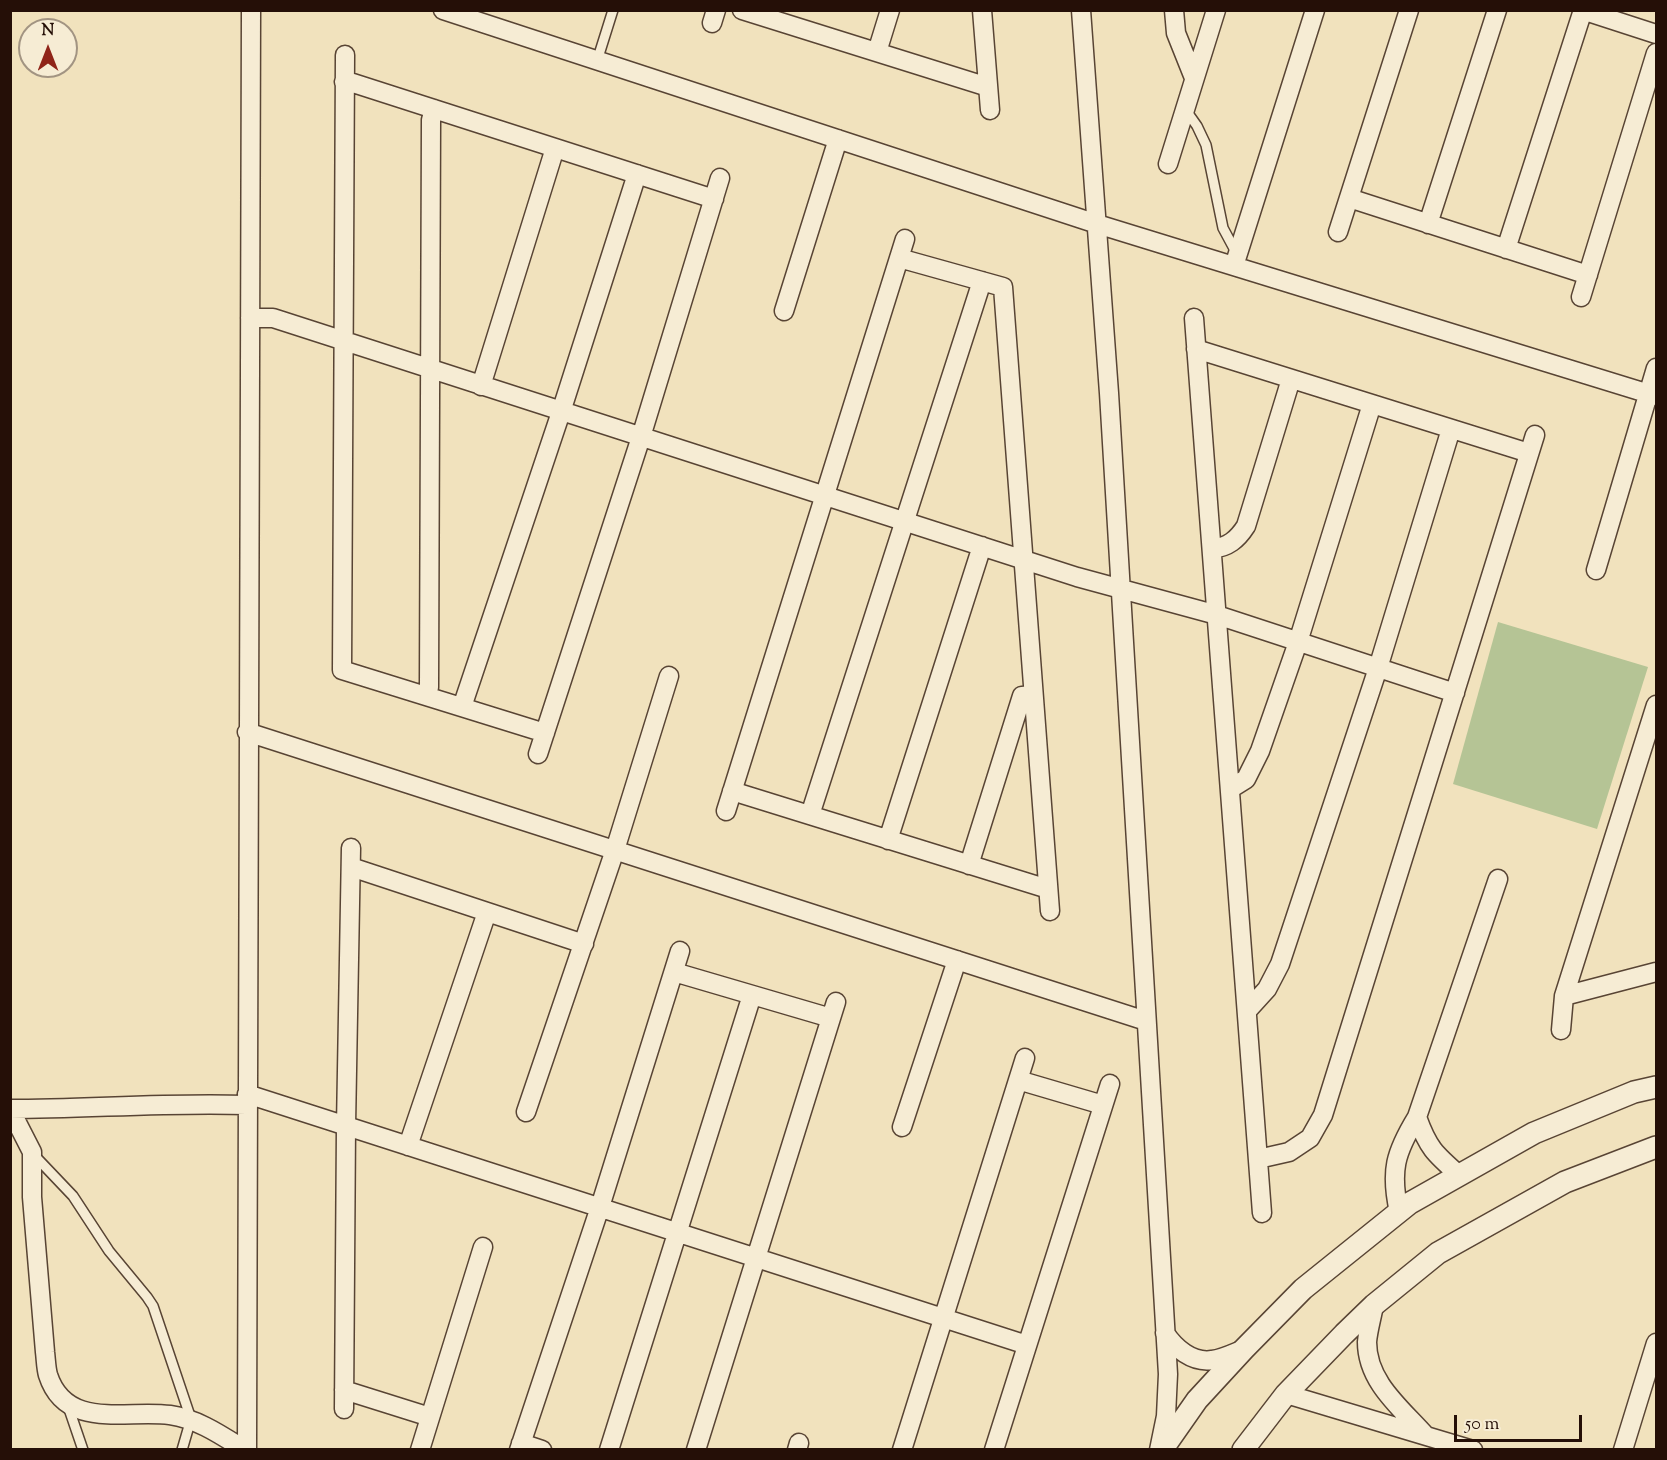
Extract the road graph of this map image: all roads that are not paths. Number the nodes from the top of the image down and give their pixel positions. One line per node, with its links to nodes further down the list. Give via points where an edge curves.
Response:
1 (251, 10): 44 (street)
2 (443, 10): 19 (street)
3 (613, 10): 19 (lane)
4 (742, 10): 14 (street)
5 (890, 10): 16 (street)
6 (982, 10): 22 (street)
7 (1081, 10): 33 (street)
8 (1174, 10): 20 (street, via 1176,33)
9 (1216, 10): 20 (street)
10 (1315, 10): 39 (street)
11 (1409, 10): 31 (street)
12 (1497, 10): 34 (street)
13 (1583, 11): 15 (street); 37 (street)
14 (800, 19): 16 (street)
15 (1656, 34)
16 (877, 52): 22 (street)
17 (1656, 53): 40 (street)
18 (345, 55): 21 (street)
19 (597, 61): 26 (street)
20 (1194, 78): 24 (street)
21 (345, 82): 23 (street); 46 (street)
22 (988, 87): 25 (street)
23 (434, 109): 27 (street); 49 (street, via 430,120)
24 (1185, 109): 28 (street); 39 (lane, via 1206,145 1222,228)
25 (990, 110)
26 (838, 139): 33 (street); 43 (street)
27 (555, 148): 29 (street); 51 (street)
28 (1167, 164)
29 (637, 174): 32 (street); 54 (street)
30 (720, 178): 32 (street)
31 (1349, 198): 34 (street); 35 (street)
32 (714, 199): 57 (street)
33 (1097, 224): 39 (street); 65 (street)
34 (1428, 224): 37 (street)
35 (1338, 232)
36 (905, 239): 38 (street)
37 (1506, 249): 40 (street)
38 (899, 258): 41 (street); 59 (street)
39 (1236, 260): 52 (street)
40 (1588, 275): 42 (street)
41 (982, 281): 60 (street); 63 (street, via 1003,287)
42 (1581, 297)
43 (784, 311)
44 (250, 318): 46 (street, via 273,318); 75 (street)
45 (1194, 318): 47 (street)
46 (342, 341): 49 (street); 72 (street, via 342,670)
47 (1196, 349): 50 (street); 62 (street)
48 (1656, 368): 52 (street)
49 (429, 369): 51 (street); 72 (street)
50 (1291, 379): 53 (street); 62 (street, via 1246,526 1234,541)
51 (481, 386): 54 (street)
52 (1652, 395): 64 (street)
53 (1372, 404): 55 (street); 67 (street)
54 (561, 412): 57 (street); 74 (street)
55 (1451, 429): 58 (street); 68 (street)
56 (1535, 435): 58 (street)
57 (640, 437): 59 (street); 76 (street)
58 (1529, 453): 70 (street)
59 (825, 496): 60 (street); 80 (street)
60 (905, 522): 61 (street); 82 (street)
61 (982, 546): 63 (street); 83 (street)
62 (1212, 549): 66 (street)
63 (1023, 559): 65 (street); 71 (street)
64 (1596, 570)
65 (1121, 588): 66 (street); 100 (street)
66 (1217, 615): 67 (street); 79 (street)
67 (1298, 642): 68 (street); 79 (street, via 1260,751 1246,779)
68 (1378, 668): 70 (street); 99 (street, via 1280,964 1268,989)
69 (669, 676): 85 (street)
70 (1455, 693): 116 (street, via 1323,1115 1310,1138 1289,1152)
71 (1033, 695): 86 (street, via 1022,696); 89 (street)
72 (427, 696): 74 (street)
73 (1656, 705): 77 (street)
74 (462, 707): 76 (street)
75 (247, 732): 85 (street); 106 (street)
76 (545, 733): 78 (street)
77 (1649, 753): 98 (street)
78 (538, 754)
79 (1230, 789): 99 (street)
80 (732, 791): 81 (street); 82 (street)
81 (726, 811)
82 (810, 815): 83 (street)
83 (888, 840): 86 (street)
84 (351, 848): 87 (street)
85 (615, 850): 92 (street); 94 (street)
86 (969, 865): 89 (street)
87 (351, 867): 91 (street); 111 (street)
88 (1498, 879): 110 (street)
89 (1048, 889): 90 (street)
90 (1050, 911)
91 (487, 912): 92 (street); 113 (street)
92 (584, 944): 109 (street)
93 (680, 951): 95 (street)
94 (957, 960): 100 (street); 112 (street)
95 (674, 972): 97 (street); 118 (street)
96 (1656, 972): 98 (street)
97 (752, 995): 121 (street); 123 (street, via 833,1010)
98 (1563, 996): 101 (street)
99 (1247, 1011): 116 (street)
100 (1146, 1021): 126 (street)
101 (1561, 1030)
102 (1025, 1058): 103 (street)
103 (1018, 1080): 107 (street); 125 (street)
104 (1110, 1084): 107 (street)
105 (1656, 1087): 117 (street, via 1634,1092 1534,1133)
106 (247, 1100): 108 (street); 111 (street); 141 (street)
107 (1103, 1105): 128 (street)
108 (10, 1109): 115 (street)
109 (526, 1112)
110 (1417, 1117): 117 (street, via 1435,1153); 119 (street, via 1394,1173)
111 (346, 1126): 113 (street); 131 (street)
112 (902, 1127)
113 (408, 1146): 118 (street)
114 (1656, 1147): 124 (street, via 1565,1182 1536,1198 1438,1253)
115 (32, 1152): 133 (street, via 46,1363 56,1391); 136 (lane, via 73,1196 109,1251 147,1297 162,1328)
116 (1258, 1160): 120 (street)
117 (1458, 1175): 119 (street)
118 (600, 1207): 121 (street); 138 (street)
119 (1399, 1212): 129 (street, via 1303,1289)
120 (1262, 1213)
121 (677, 1231): 123 (street); 144 (street)
122 (483, 1247): 135 (street)
123 (757, 1257): 125 (street); 145 (street)
124 (1374, 1305): 132 (street); 137 (street, via 1367,1342 1370,1364 1381,1387)
125 (943, 1318): 128 (street); 146 (street)
126 (1165, 1333): 129 (street, via 1174,1347 1190,1357 1211,1361); 148 (street, via 1168,1374)
127 (1656, 1343): 130 (street)
128 (1027, 1345): 147 (street)
129 (1244, 1349): 148 (street, via 1197,1400)
130 (1650, 1385): 151 (street)
131 (345, 1390): 134 (street); 135 (street)
132 (1286, 1394): 137 (street); 149 (street)
133 (67, 1404): 136 (street, via 87,1413); 139 (lane)
134 (345, 1409)
135 (430, 1417): 142 (street)
136 (191, 1419): 140 (lane); 141 (street)
137 (1426, 1436): 150 (street)
138 (520, 1446): 143 (street)
139 (83, 1449)
140 (182, 1449)
141 (246, 1449)
142 (420, 1449)
143 (542, 1449)
144 (609, 1449)
145 (696, 1449)
146 (902, 1449)
147 (994, 1449)
148 (1160, 1449)
149 (1244, 1449)
150 (1473, 1449)
151 (1623, 1449)

